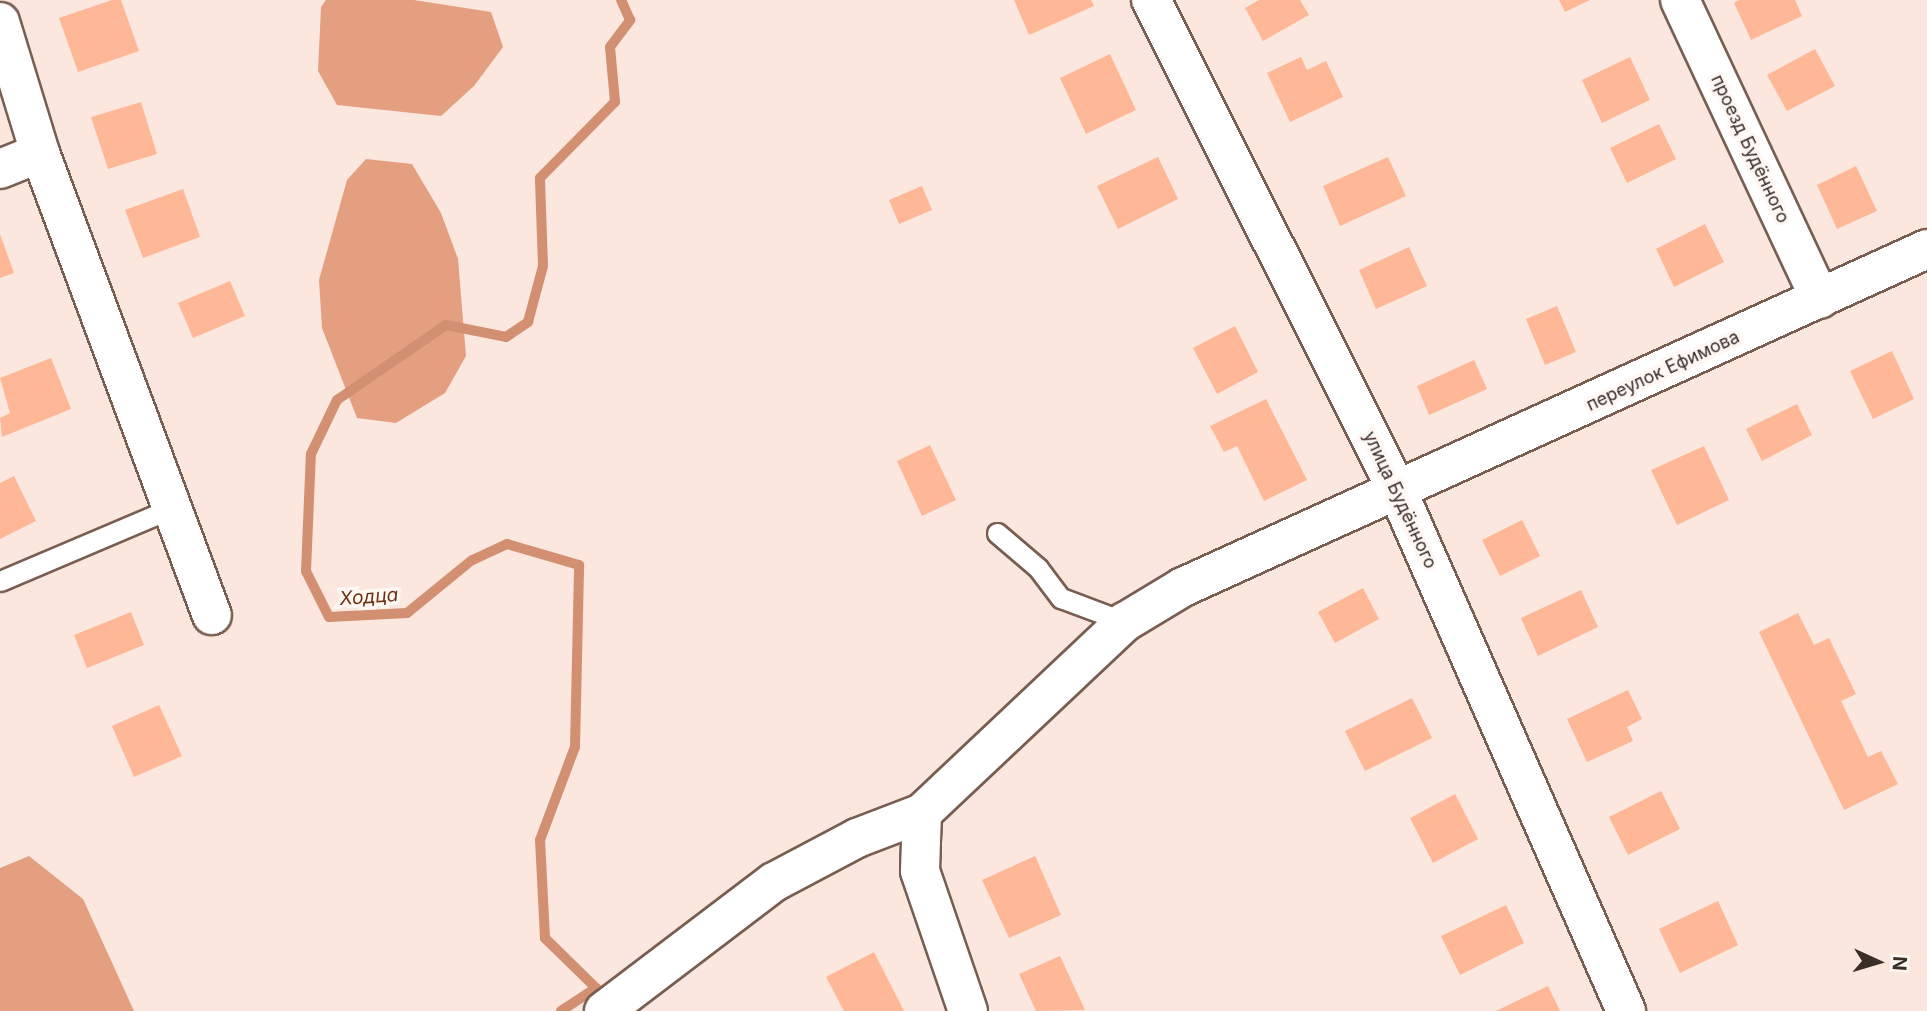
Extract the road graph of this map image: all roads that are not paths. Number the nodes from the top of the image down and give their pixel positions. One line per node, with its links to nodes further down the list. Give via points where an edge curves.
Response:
1 (1152, 0): 8 (street, улица Будённого)
2 (1680, 0): 7 (street, проезд Будённого)
3 (0, 22): 4 (street)
4 (40, 153): 5 (street); 9 (street)
5 (0, 169)
6 (1927, 249): 7 (street, переулок Ефимова)
7 (1820, 299): 8 (street, переулок Ефимова)
8 (1398, 492): 13 (street, переулок Ефимова, via 1183,587); 17 (street, улица Будённого)
9 (172, 508): 11 (lane); 12 (street)
10 (997, 533): 13 (lane, via 1038,568 1062,598)
11 (0, 581)
12 (212, 615)
13 (1125, 622): 14 (street, переулок Ефимова)
14 (922, 813): 15 (street, via 858,838 774,882); 16 (street, via 920,871)
15 (604, 1011)
16 (968, 1011)
17 (1626, 1011)

